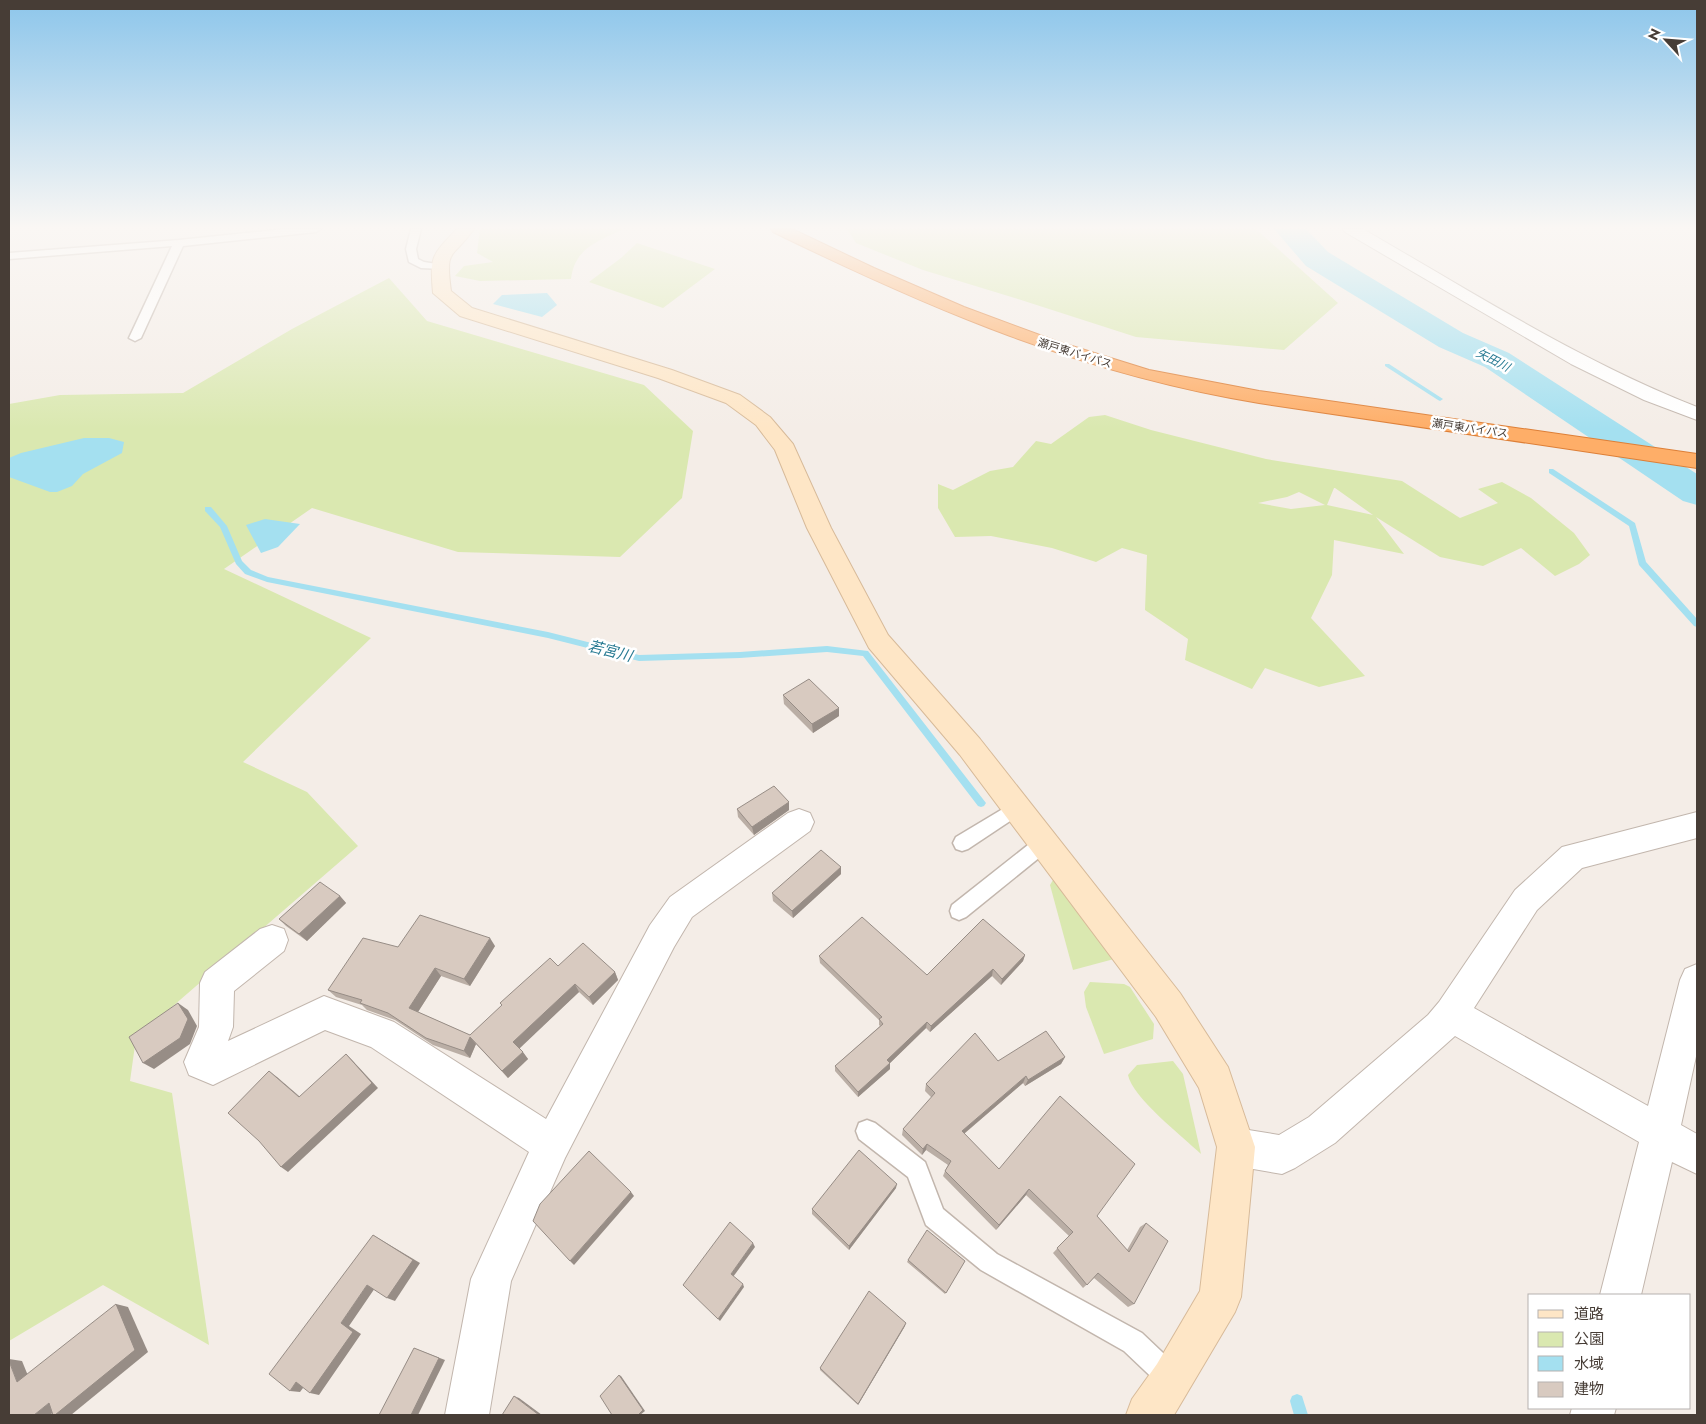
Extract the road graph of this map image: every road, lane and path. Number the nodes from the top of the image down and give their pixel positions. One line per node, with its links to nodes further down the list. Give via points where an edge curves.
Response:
1 (155, 295): 6 (lane)
2 (445, 295): 10 (street, via 466,312 733,399 764,421 785,449 819,528 878,641 970,746)
3 (922, 295): 7 (highway, 瀬戸東バイパス, via 1008,331 1144,374)
4 (958, 295): 7 (highway, 瀬戸東バイパス, via 1073,343)
5 (1466, 295): 8 (street, via 1578,360 1651,396)
6 (135, 338)
7 (1242, 393): 9 (highway, 瀬戸東バイパス)
8 (1697, 414)
9 (1697, 461)
10 (1016, 808): 13 (lane); 14 (street)
11 (800, 822): 21 (street, via 681,906)
12 (1697, 825): 18 (street, via 1572,857 1526,900)
13 (962, 843)
14 (1044, 843): 15 (lane); 22 (street, via 1168,1004 1215,1080)
15 (959, 911)
16 (272, 940): 21 (street, via 217,983 216,1027 202,1062 213,1067 324,1012 382,1034)
17 (1697, 980): 20 (street)
18 (1452, 1014): 20 (street); 22 (street, via 1322,1130 1282,1155)
19 (867, 1131): 25 (lane, via 917,1170 934,1217 988,1262 1134,1342)
20 (1660, 1134): 23 (street); 24 (street)
21 (552, 1145): 26 (street, via 491,1279)
22 (1236, 1147): 25 (street, via 1220,1297)
23 (1697, 1155)
24 (1621, 1294)
25 (1172, 1379): 27 (street)
26 (467, 1415)
27 (1148, 1415)

